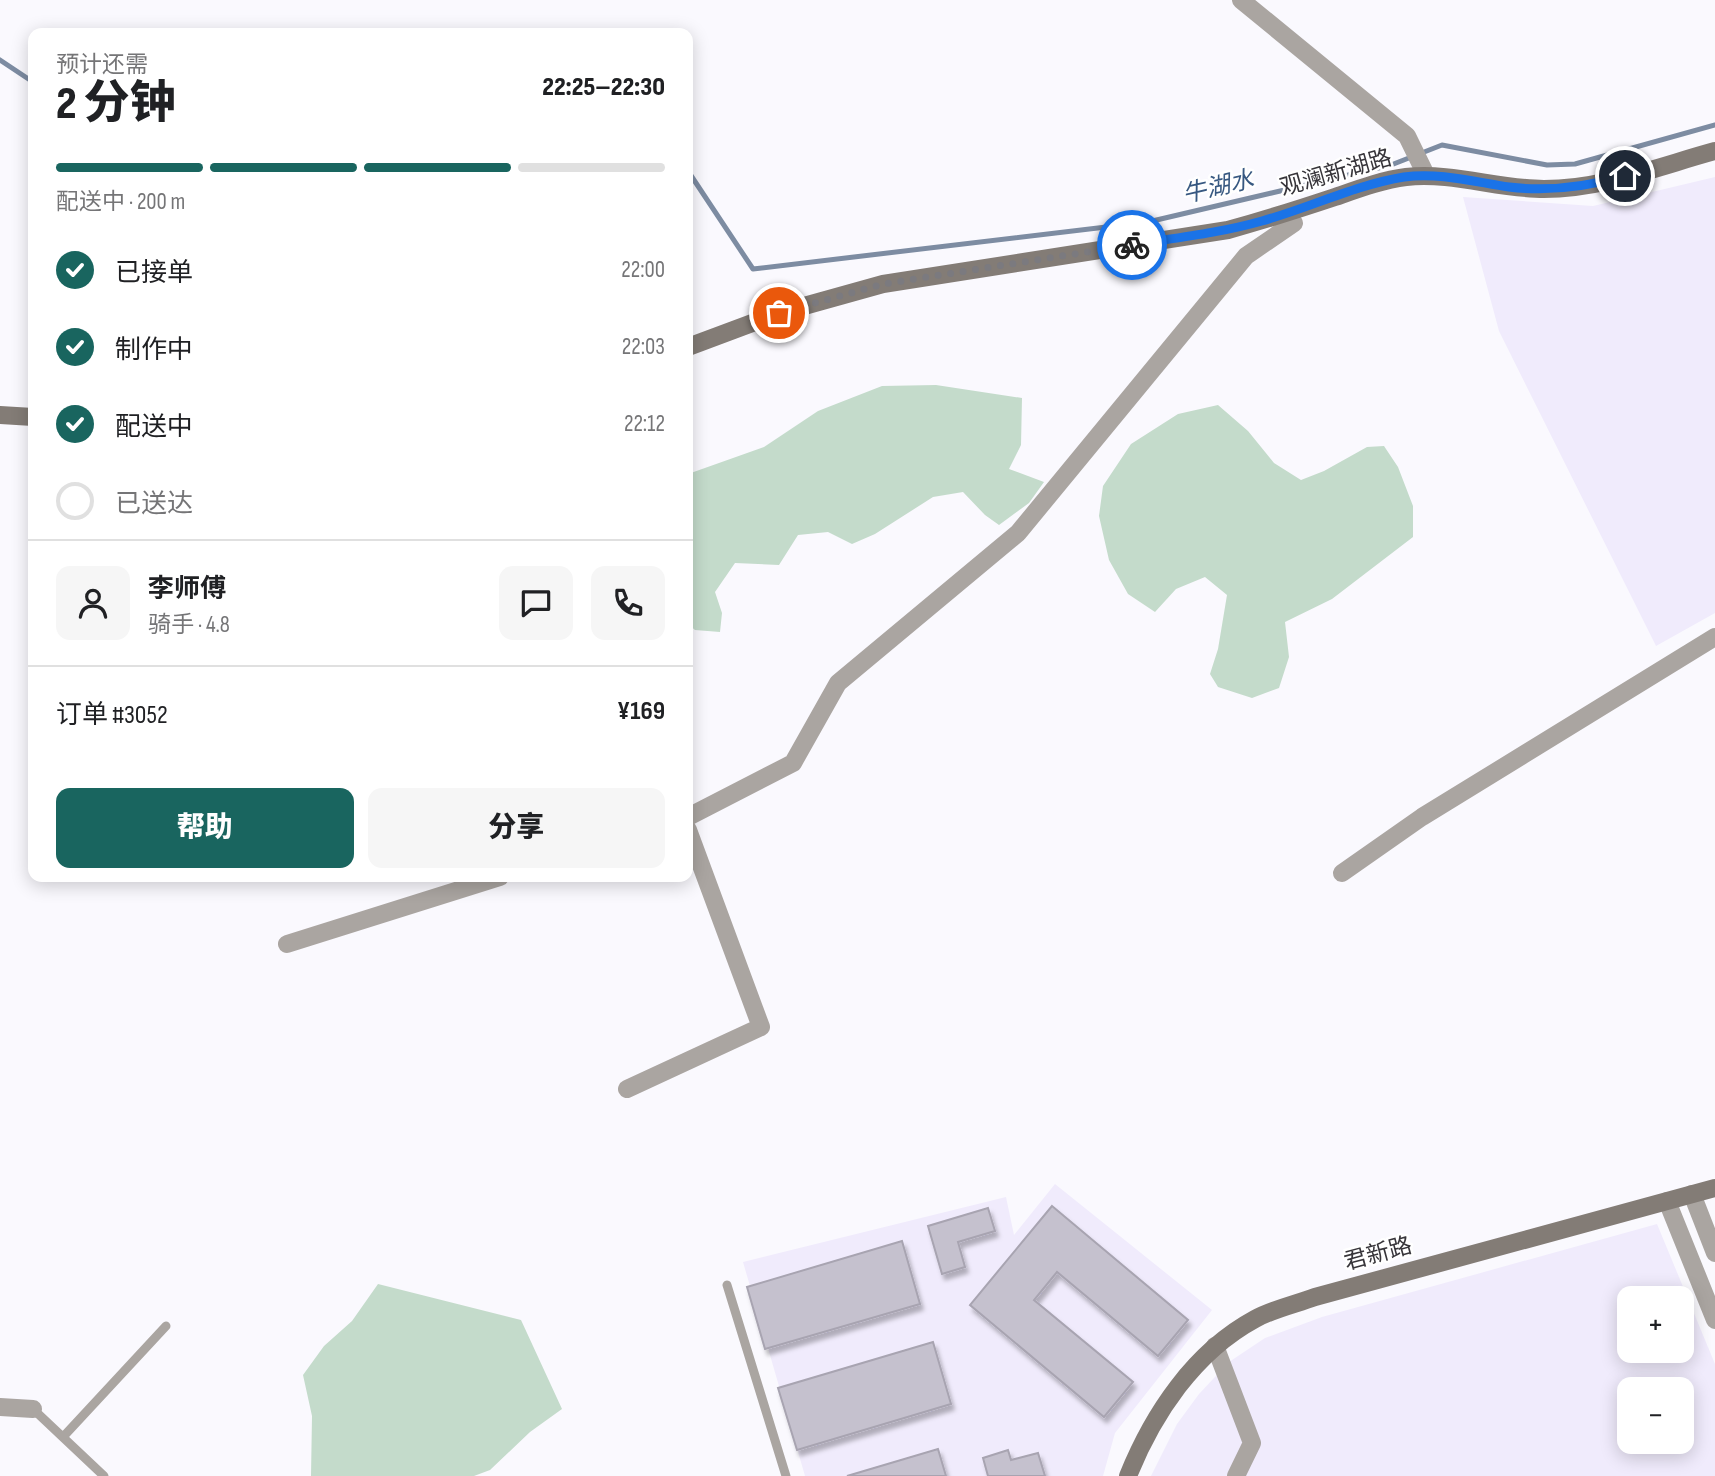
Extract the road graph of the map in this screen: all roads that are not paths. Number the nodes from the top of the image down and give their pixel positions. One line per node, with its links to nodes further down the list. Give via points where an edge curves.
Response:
1 (1241, 0): 3 (street, via 1407,136)
2 (1715, 150): 3 (street, 观澜新湖路, via 1602,183 1543,190)
3 (1423, 170): 5 (street, 观澜新湖路, via 1228,230 883,284 779,313)
4 (1294, 223): 9 (street, via 1246,256 1017,533 838,683 793,763)
5 (693, 345)
6 (0, 415): 7 (street)
7 (28, 417)
8 (1715, 637): 11 (street, via 1422,817)
9 (693, 814)
10 (693, 843): 14 (street, via 761,1027)
11 (1342, 873)
12 (484, 882): 13 (street)
13 (287, 944)
14 (627, 1088)
15 (1715, 1188): 16 (street, 君新路)
16 (1692, 1194): 17 (street, 君新路); 18 (street)
17 (1667, 1201): 20 (street); 22 (street, 君新路, via 1315,1297 1255,1319)
18 (1715, 1253)
19 (727, 1284): 27 (lane)
20 (1715, 1320)
21 (166, 1326): 25 (lane)
22 (1215, 1346): 28 (street, 君新路, via 1159,1412); 29 (street, via 1252,1443)
23 (0, 1407): 24 (street)
24 (33, 1409): 25 (lane)
25 (62, 1437): 26 (lane)
26 (104, 1476)
27 (786, 1476)
28 (1128, 1476)
29 (1237, 1476)

